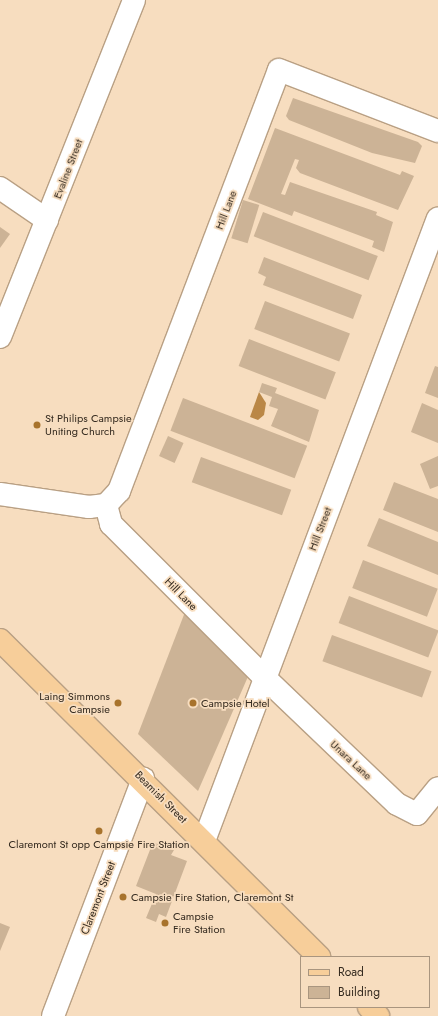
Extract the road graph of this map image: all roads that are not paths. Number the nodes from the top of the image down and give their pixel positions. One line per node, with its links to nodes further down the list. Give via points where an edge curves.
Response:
1 (134, 0): 5 (street, Evaline Street)
2 (438, 130): 8 (street, Hill Lane, via 279,70 124,483)
3 (0, 188): 5 (street)
4 (438, 218): 10 (street, Hill Street)
5 (48, 220): 6 (street, Evaline Street)
6 (0, 337)
7 (0, 494): 8 (street, via 89,507)
8 (106, 505): 10 (street, Hill Lane, via 111,524)
9 (0, 640): 11 (main road, Beamish Street)
10 (265, 678): 12 (street, Unara Lane, via 397,804 417,814); 13 (street, Hill Street)
11 (144, 779): 13 (main road, Beamish Street); 16 (street, Claremont Street)
12 (438, 788)
13 (204, 841): 14 (main road, Beamish Street)
14 (318, 956)
15 (370, 1008): 17 (main road)
16 (53, 1016)
17 (378, 1016)

